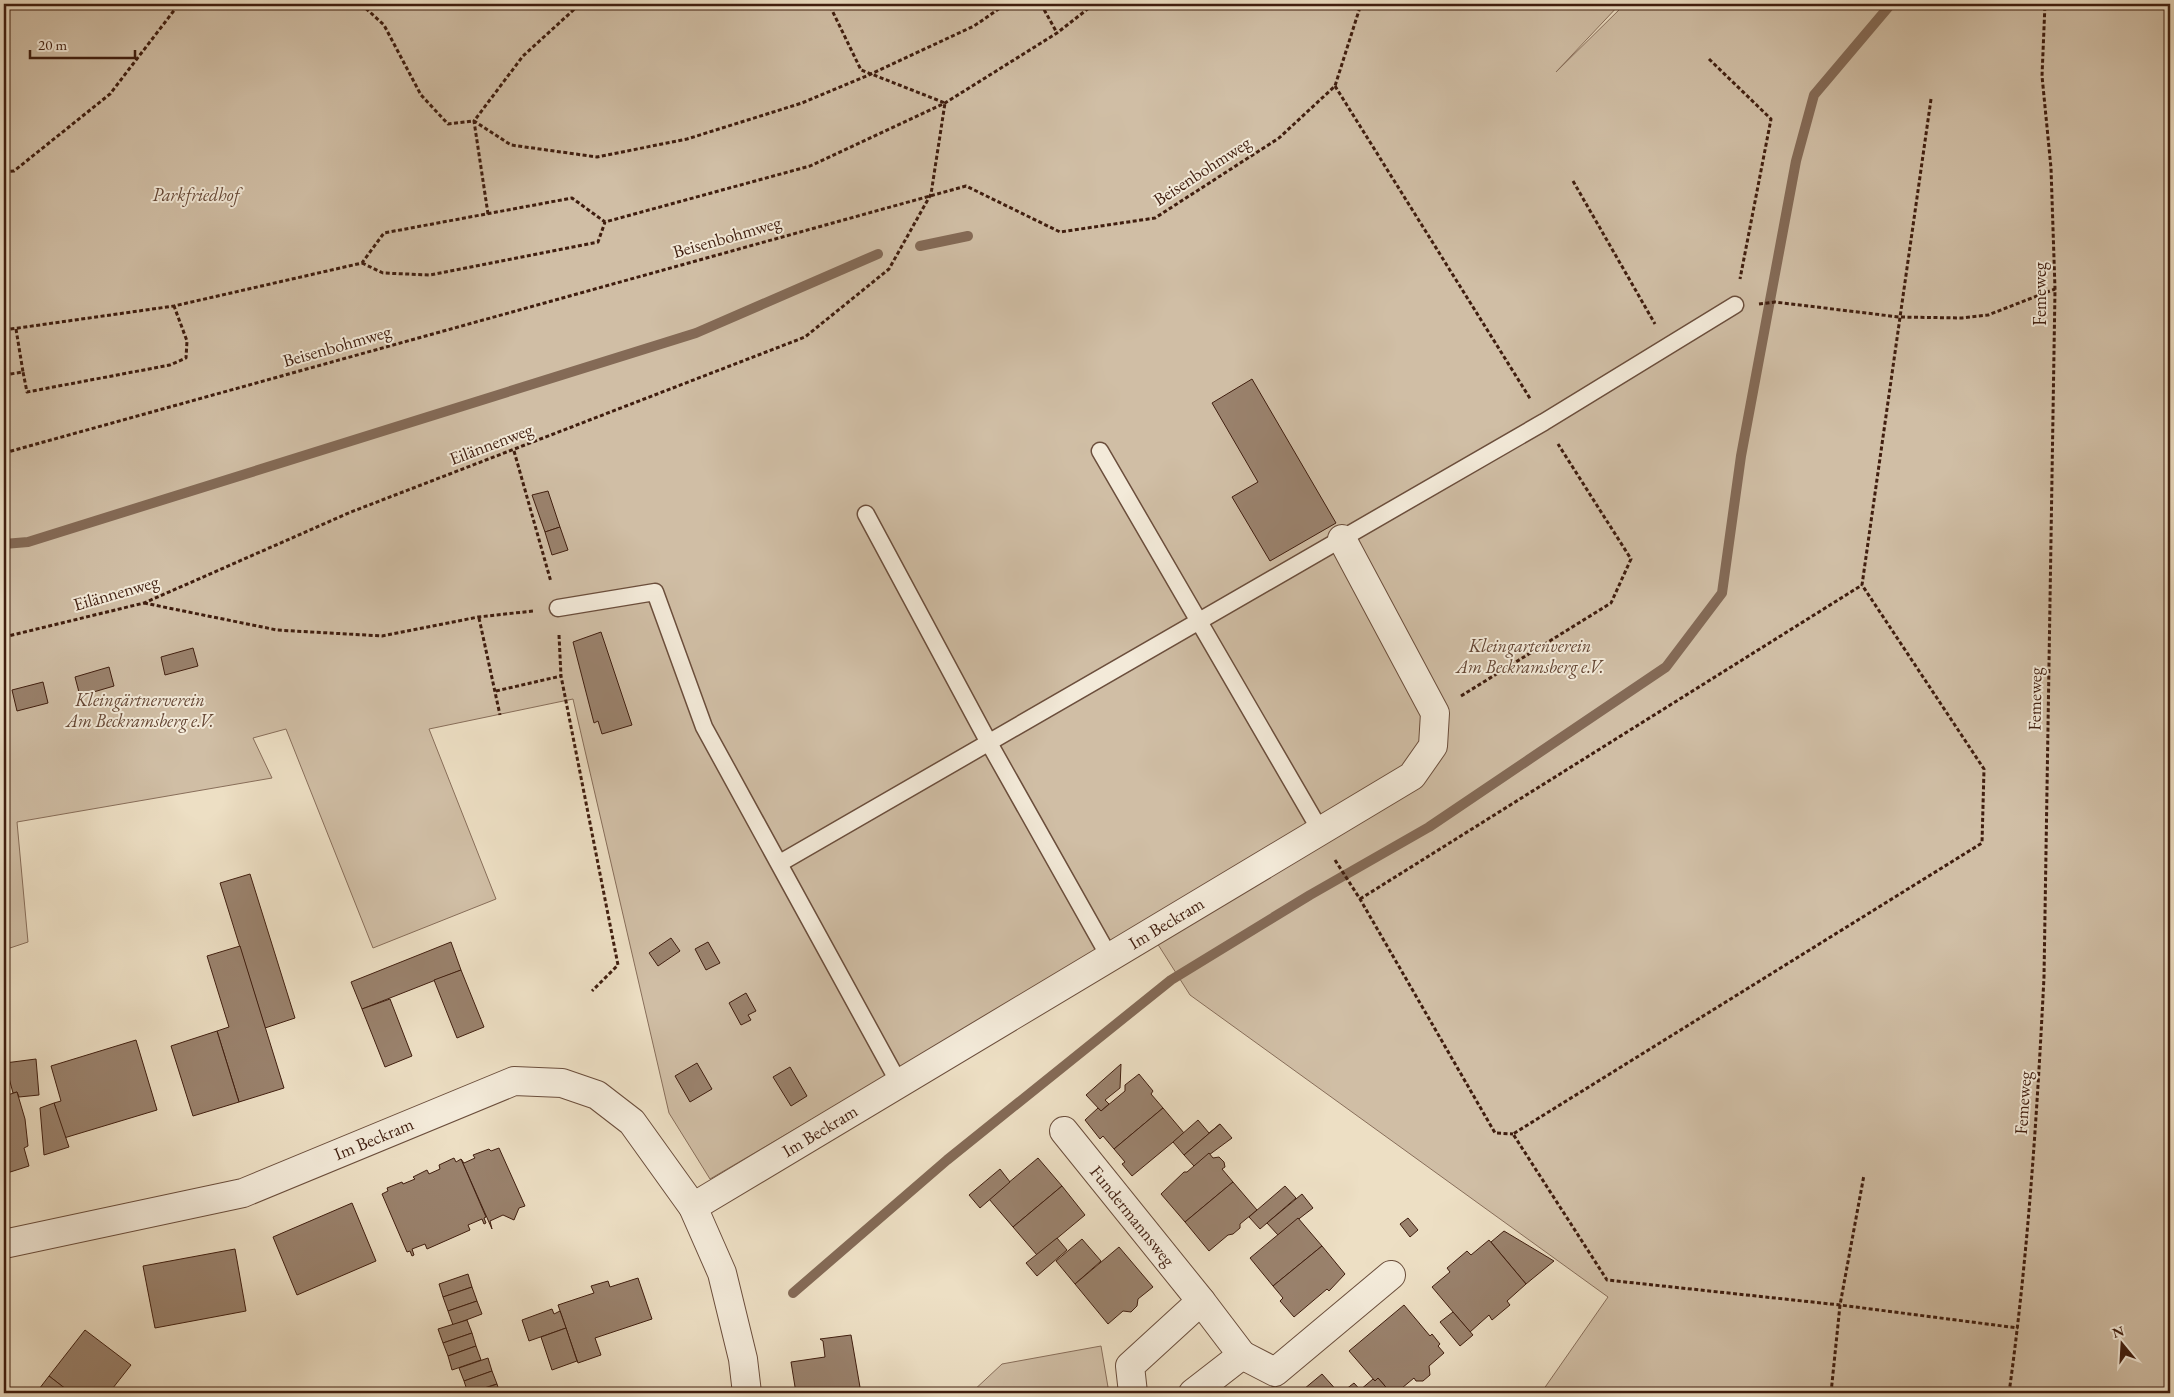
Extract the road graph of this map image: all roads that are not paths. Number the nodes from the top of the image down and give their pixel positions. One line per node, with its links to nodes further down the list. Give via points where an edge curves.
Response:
1 (1735, 305): 4 (lane, via 1544,422)
2 (1100, 451): 6 (lane)
3 (866, 514): 7 (lane)
4 (1342, 539): 6 (lane); 8 (street, Im Beckram, via 1435,713 1433,746 1412,776)
5 (558, 608): 9 (lane, via 655,592 704,727)
6 (1198, 622): 7 (lane); 8 (lane)
7 (989, 743): 9 (lane); 10 (lane)
8 (1320, 830): 10 (street, Im Beckram)
9 (780, 863): 11 (lane)
10 (1110, 958): 11 (street, Im Beckram)
11 (899, 1083): 13 (street, Im Beckram)
12 (1064, 1131): 16 (street, Fundermannsweg)
13 (693, 1207): 14 (street, Im Beckram, via 632,1122 597,1095 562,1083 514,1081 243,1193); 18 (street, Im Beckram, via 722,1273)
14 (4, 1244)
15 (1391, 1275): 17 (street, Fundermannsweg, via 1275,1372)
16 (1201, 1301): 17 (street, Fundermannsweg); 19 (street, via 1130,1366)
17 (1242, 1355): 20 (street)
18 (748, 1393)
19 (1133, 1393)
20 (1193, 1393)

